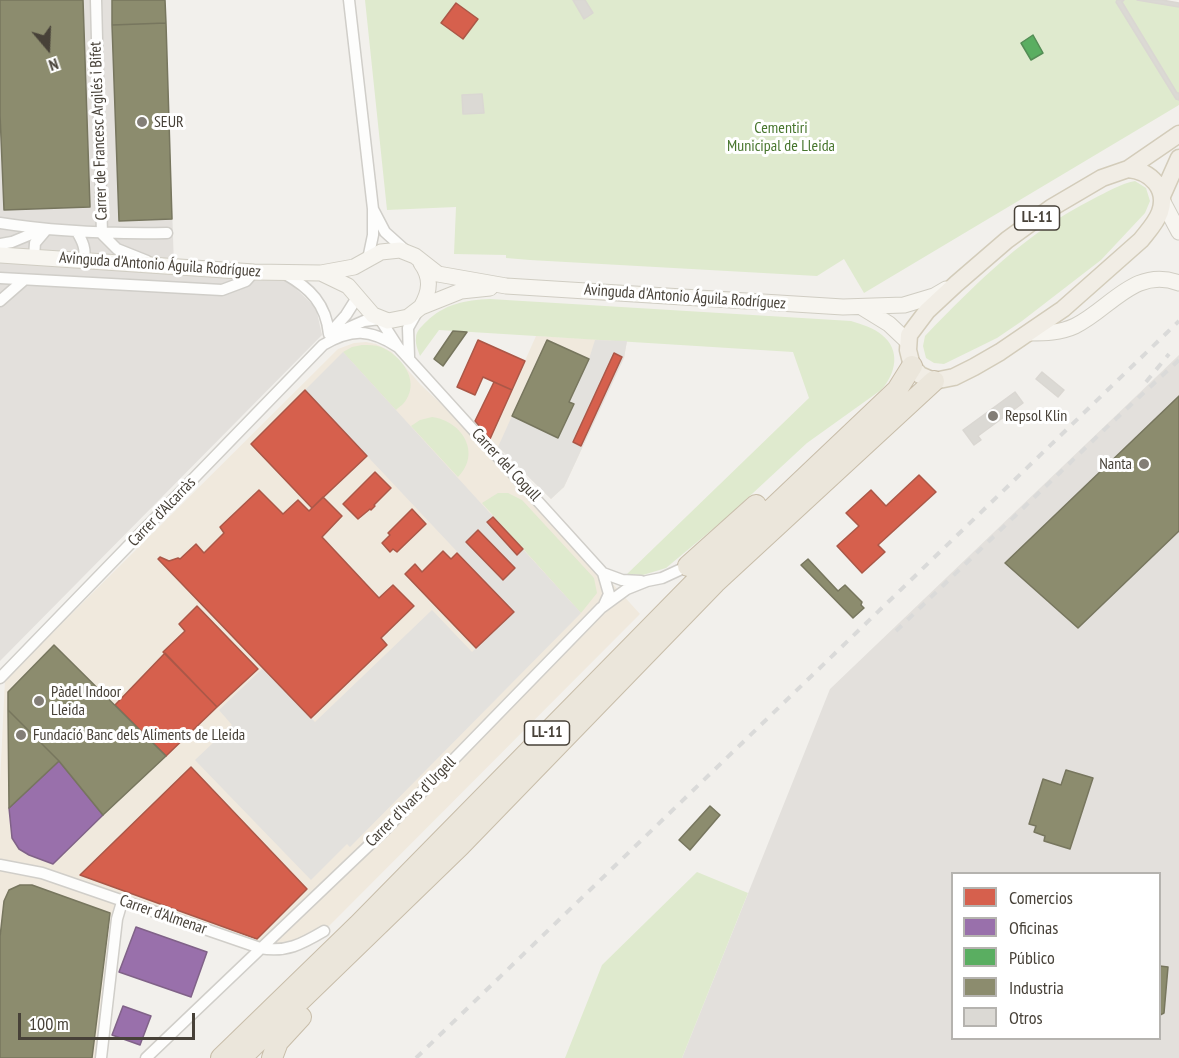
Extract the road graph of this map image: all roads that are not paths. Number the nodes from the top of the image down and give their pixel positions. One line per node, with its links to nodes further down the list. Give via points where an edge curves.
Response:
1 (96, 0): 13 (street, Carrer de Francesc Argilés i Bifet)
2 (349, 0): 7 (street)
3 (1179, 134): 5 (main road, LL-11)
4 (1179, 158): 6 (main road, LL-11)
5 (1128, 169): 6 (main road, via 1151,177); 26 (main road, LL-11, via 1102,178 1051,208 1006,240)
6 (1162, 198): 11 (street); 34 (main road, LL-11, via 1160,212 1141,240)
7 (373, 209): 17 (street, via 385,232); 19 (street)
8 (0, 223): 9 (street)
9 (44, 230): 10 (street); 14 (street); 16 (street, via 35,243)
10 (77, 232): 13 (street); 18 (street, via 83,242)
11 (1179, 232)
12 (167, 233): 13 (street)
13 (102, 234): 20 (street, Carrer de Francesc Argilés i Bifet, via 117,249)
14 (0, 244)
15 (0, 255): 16 (street, Avinguda d'Antonio Águila Rodríguez)
16 (34, 257): 18 (street, Avinguda d'Antonio Águila Rodríguez)
17 (414, 257): 19 (street, Avinguda d'Antonio Águila Rodríguez, via 390,250); 28 (street, Avinguda d'Antonio Águila Rodríguez, via 438,274); 32 (street, via 429,279 429,289)
18 (84, 260): 20 (street, Avinguda d'Antonio Águila Rodríguez)
19 (368, 260): 23 (street, Avinguda d'Antonio Águila Rodríguez, via 354,267); 29 (street, via 361,270)
20 (156, 265): 21 (street, Avinguda d'Antonio Águila Rodríguez)
21 (254, 272): 22 (street, Avinguda d'Antonio Águila Rodríguez); 25 (street, via 246,281 222,290)
22 (283, 272): 23 (street, Avinguda d'Antonio Águila Rodríguez); 35 (street, via 314,294 327,316)
23 (321, 273): 29 (street, Avinguda d'Antonio Águila Rodríguez, via 348,286)
24 (0, 278): 25 (street)
25 (24, 280): 30 (street)
26 (956, 284): 31 (street, Avinguda d'Antonio Águila Rodríguez, via 919,302); 36 (main road, LL-11, via 914,326)
27 (1179, 284): 34 (street, via 1159,279 1139,282 1076,326)
28 (506, 286): 31 (street, Avinguda d'Antonio Águila Rodríguez); 32 (street, Avinguda d'Antonio Águila Rodríguez, via 461,291)
29 (358, 296): 33 (street, Avinguda d'Antonio Águila Rodríguez); 35 (street, Carrer d'Alcarràs)
30 (0, 301)
31 (863, 308): 36 (street, Avinguda d'Antonio Águila Rodríguez)
32 (419, 309): 33 (street, Avinguda d'Antonio Águila Rodríguez, via 398,320); 38 (street, via 408,328)
33 (380, 319): 35 (street, Carrer d'Alcarràs, via 350,326); 37 (street, Carrer del Cogull)
34 (1029, 333): 40 (main road, LL-11, via 964,372)
35 (327, 340): 37 (street, via 355,332 369,333); 46 (street, Carrer d'Alcarràs)
36 (907, 341): 39 (main road)
37 (398, 347): 38 (street, Carrer del Cogull)
38 (409, 357): 43 (street, Carrer del Cogull)
39 (912, 366): 40 (main road); 41 (highway, LL-11, via 897,390)
40 (934, 381): 51 (highway, LL-11, via 716,583 460,846)
41 (875, 409): 42 (highway, via 807,460); 54 (highway, LL-11, via 702,575 358,925)
42 (688, 566): 44 (street, Carrer d'Ivars d'Urgell)
43 (603, 573): 44 (street, via 622,580); 45 (street, via 609,594)
44 (647, 581): 45 (street, Carrer d'Ivars d'Urgell, via 627,589)
45 (602, 608): 50 (street, Carrer d'Ivars d'Urgell, via 385,830)
46 (0, 678)
47 (0, 865): 48 (street, Carrer d'Almenar, via 42,873)
48 (122, 902): 50 (street, Carrer d'Almenar); 52 (street)
49 (324, 931): 50 (street, Carrer d'Almenar, via 297,947)
50 (260, 948): 53 (street, Carrer d'Ivars d'Urgell)
51 (331, 971): 55 (highway, LL-11); 56 (highway, via 323,994 278,1042)
52 (101, 1058)
53 (146, 1058)
54 (221, 1058)
55 (241, 1058)
56 (272, 1058)

